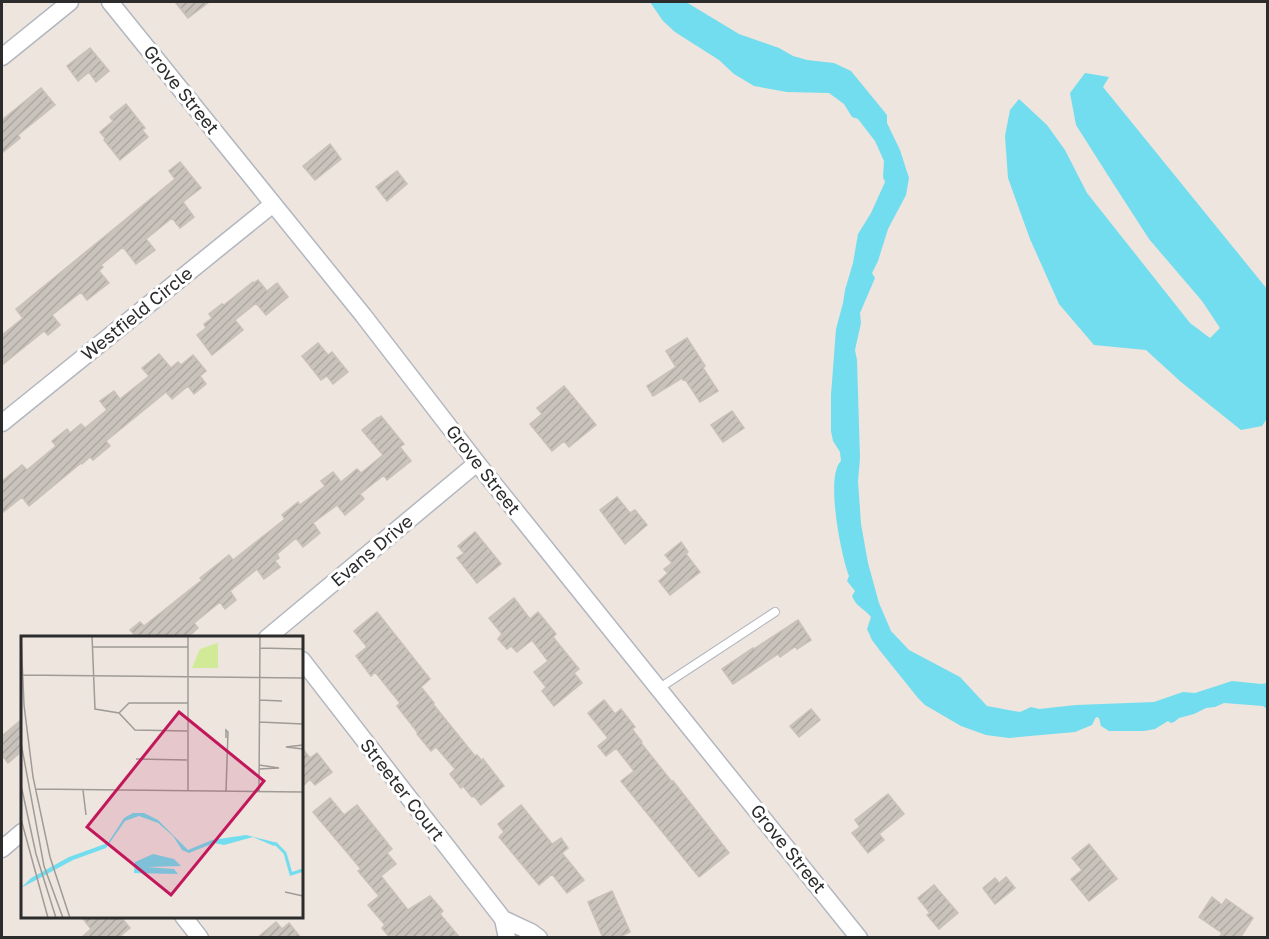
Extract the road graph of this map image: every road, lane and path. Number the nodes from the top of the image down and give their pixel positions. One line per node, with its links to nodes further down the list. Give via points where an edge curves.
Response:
1 (70, 2): 3 (street)
2 (110, 2): 4 (street, Grove Street)
3 (2, 57)
4 (273, 204): 5 (street, Westfield Circle); 6 (street, Grove Street)
5 (2, 423)
6 (477, 463): 8 (street, Evans Drive); 10 (street, Grove Street)
7 (775, 612): 10 (lane)
8 (276, 635)
9 (303, 661): 14 (street, Streeter Court)
10 (658, 689): 18 (street, Grove Street)
11 (21, 833): 12 (street)
12 (2, 849)
13 (185, 918): 15 (street)
14 (503, 919): 16 (street, Streeter Court); 17 (street, Streeter Court)
15 (200, 938)
16 (507, 938)
17 (539, 938)
18 (859, 938)

